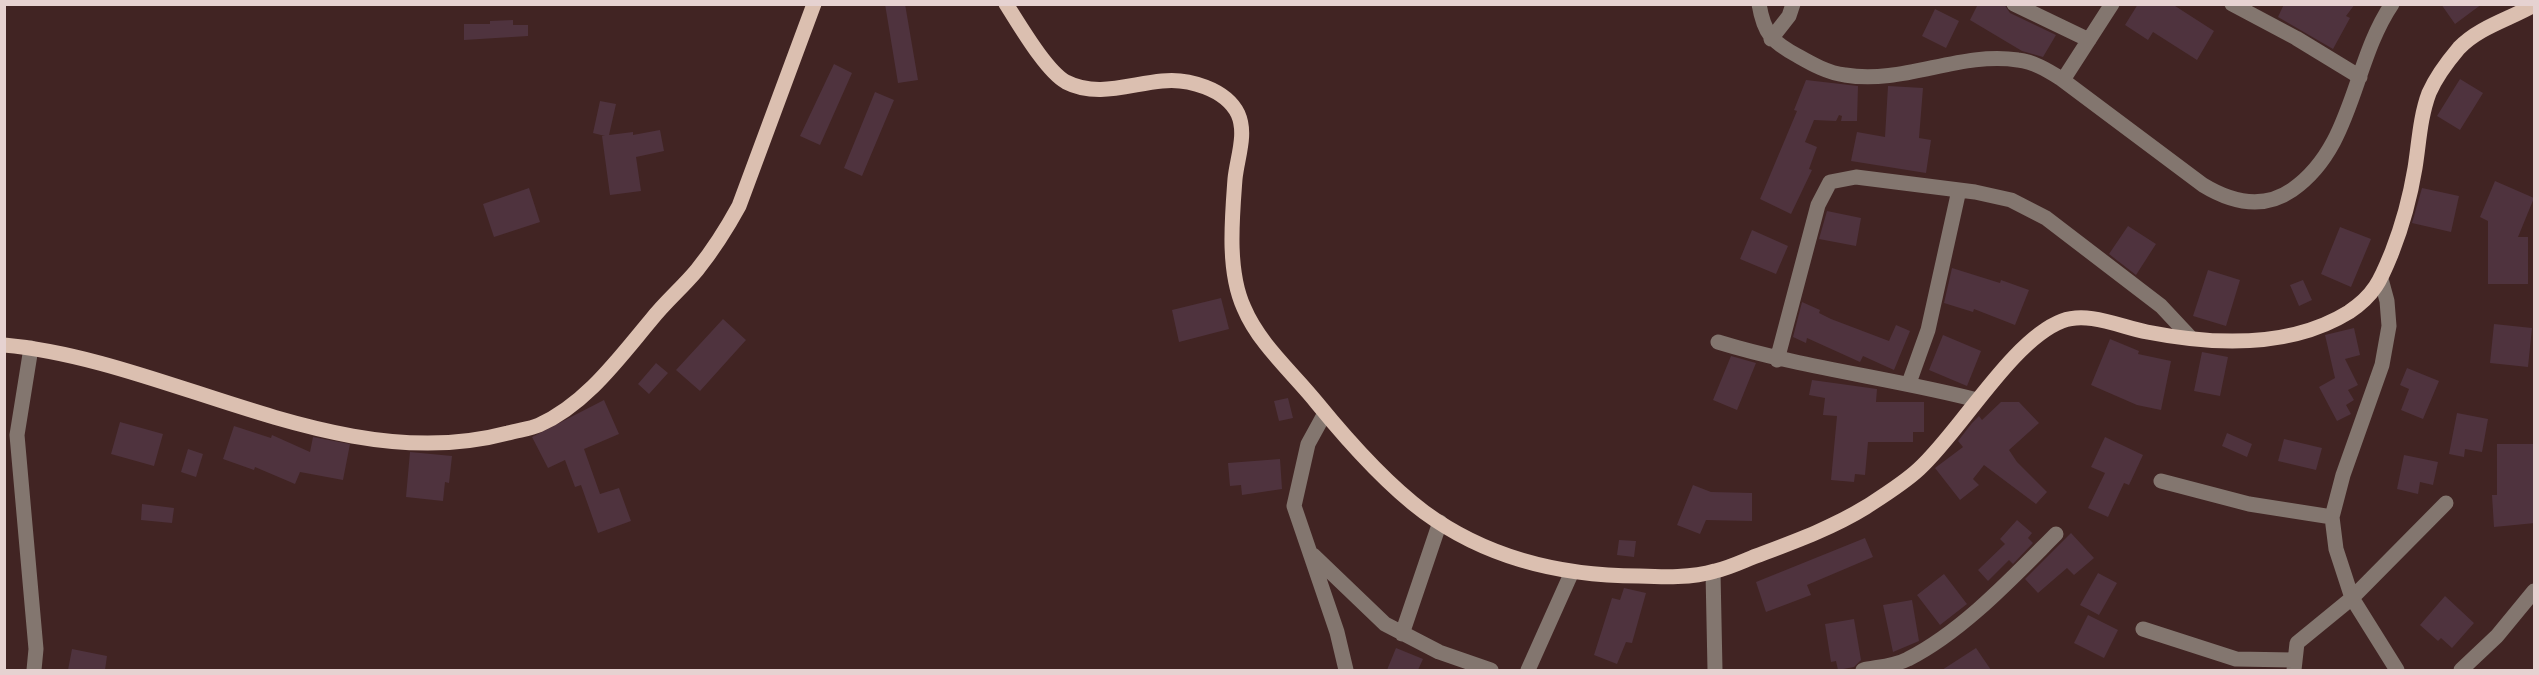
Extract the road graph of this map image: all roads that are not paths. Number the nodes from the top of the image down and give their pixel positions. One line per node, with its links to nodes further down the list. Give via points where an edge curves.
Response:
1 (814, 4): 19 (main road, via 740,206 724,232 696,271 578,401 539,424 462,441 419,442 362,436 312,427 75,355)
2 (1006, 4): 23 (main road, via 1039,54 1064,81 1103,91 1166,80 1186,82 1218,93 1229,102 1239,117 1242,136 1235,177 1233,251 1242,304 1253,325)
3 (1759, 4): 10 (street, via 1762,24)
4 (1793, 4): 10 (street)
5 (2014, 4): 11 (street)
6 (2112, 4): 11 (street)
7 (2232, 4): 12 (street)
8 (2392, 4): 12 (street, via 2376,33)
9 (2535, 5): 15 (main road, via 2465,42 2447,62 2430,91 2420,123 2405,218)
10 (1771, 39): 13 (street, via 1818,66 1845,75 1893,75 1964,61 2017,59 2038,65)
11 (2089, 40): 13 (street)
12 (2360, 77): 13 (street, via 2337,137 2308,179 2281,198 2257,202 2224,198 2203,185)
13 (2063, 80)
14 (1959, 190): 16 (street, via 2011,200 2046,218 2161,306); 20 (street, via 1856,177 1830,182 1818,205); 21 (street, via 1928,330)
15 (2381, 279): 16 (main road, via 2380,286 2350,311 2280,339); 26 (street, via 2389,326 2382,365)
16 (2190, 337): 22 (main road, via 2067,319 2041,332)
17 (1718, 342): 20 (street)
18 (4, 345): 19 (main road)
19 (31, 348): 37 (street, via 17,435 36,649)
20 (1777, 360): 21 (street)
21 (1909, 383): 22 (street)
22 (1977, 400): 30 (main road, via 1919,469 1863,509 1803,538)
23 (1325, 413): 27 (main road, via 1395,488); 29 (street, via 1308,444 1294,506)
24 (2160, 481): 26 (street, via 2249,504)
25 (2446, 503): 33 (street)
26 (2332, 517): 33 (street, via 2336,549)
27 (1440, 522): 31 (main road, via 1491,549); 35 (street)
28 (2056, 534): 42 (street, via 1956,626 1907,660)
29 (1309, 552): 35 (street, via 1385,624); 38 (street)
30 (1713, 572): 31 (main road, via 1663,577); 41 (street)
31 (1571, 574): 40 (street)
32 (2535, 591): 44 (street, via 2497,636)
33 (2352, 598): 36 (street, via 2297,643); 43 (street)
34 (2144, 629): 36 (street, via 2236,659)
35 (1402, 634): 39 (street)
36 (2294, 665)
37 (34, 670)
38 (1346, 670)
39 (1491, 670)
40 (1528, 670)
41 (1715, 670)
42 (1863, 670)
43 (2397, 670)
44 (2461, 670)

